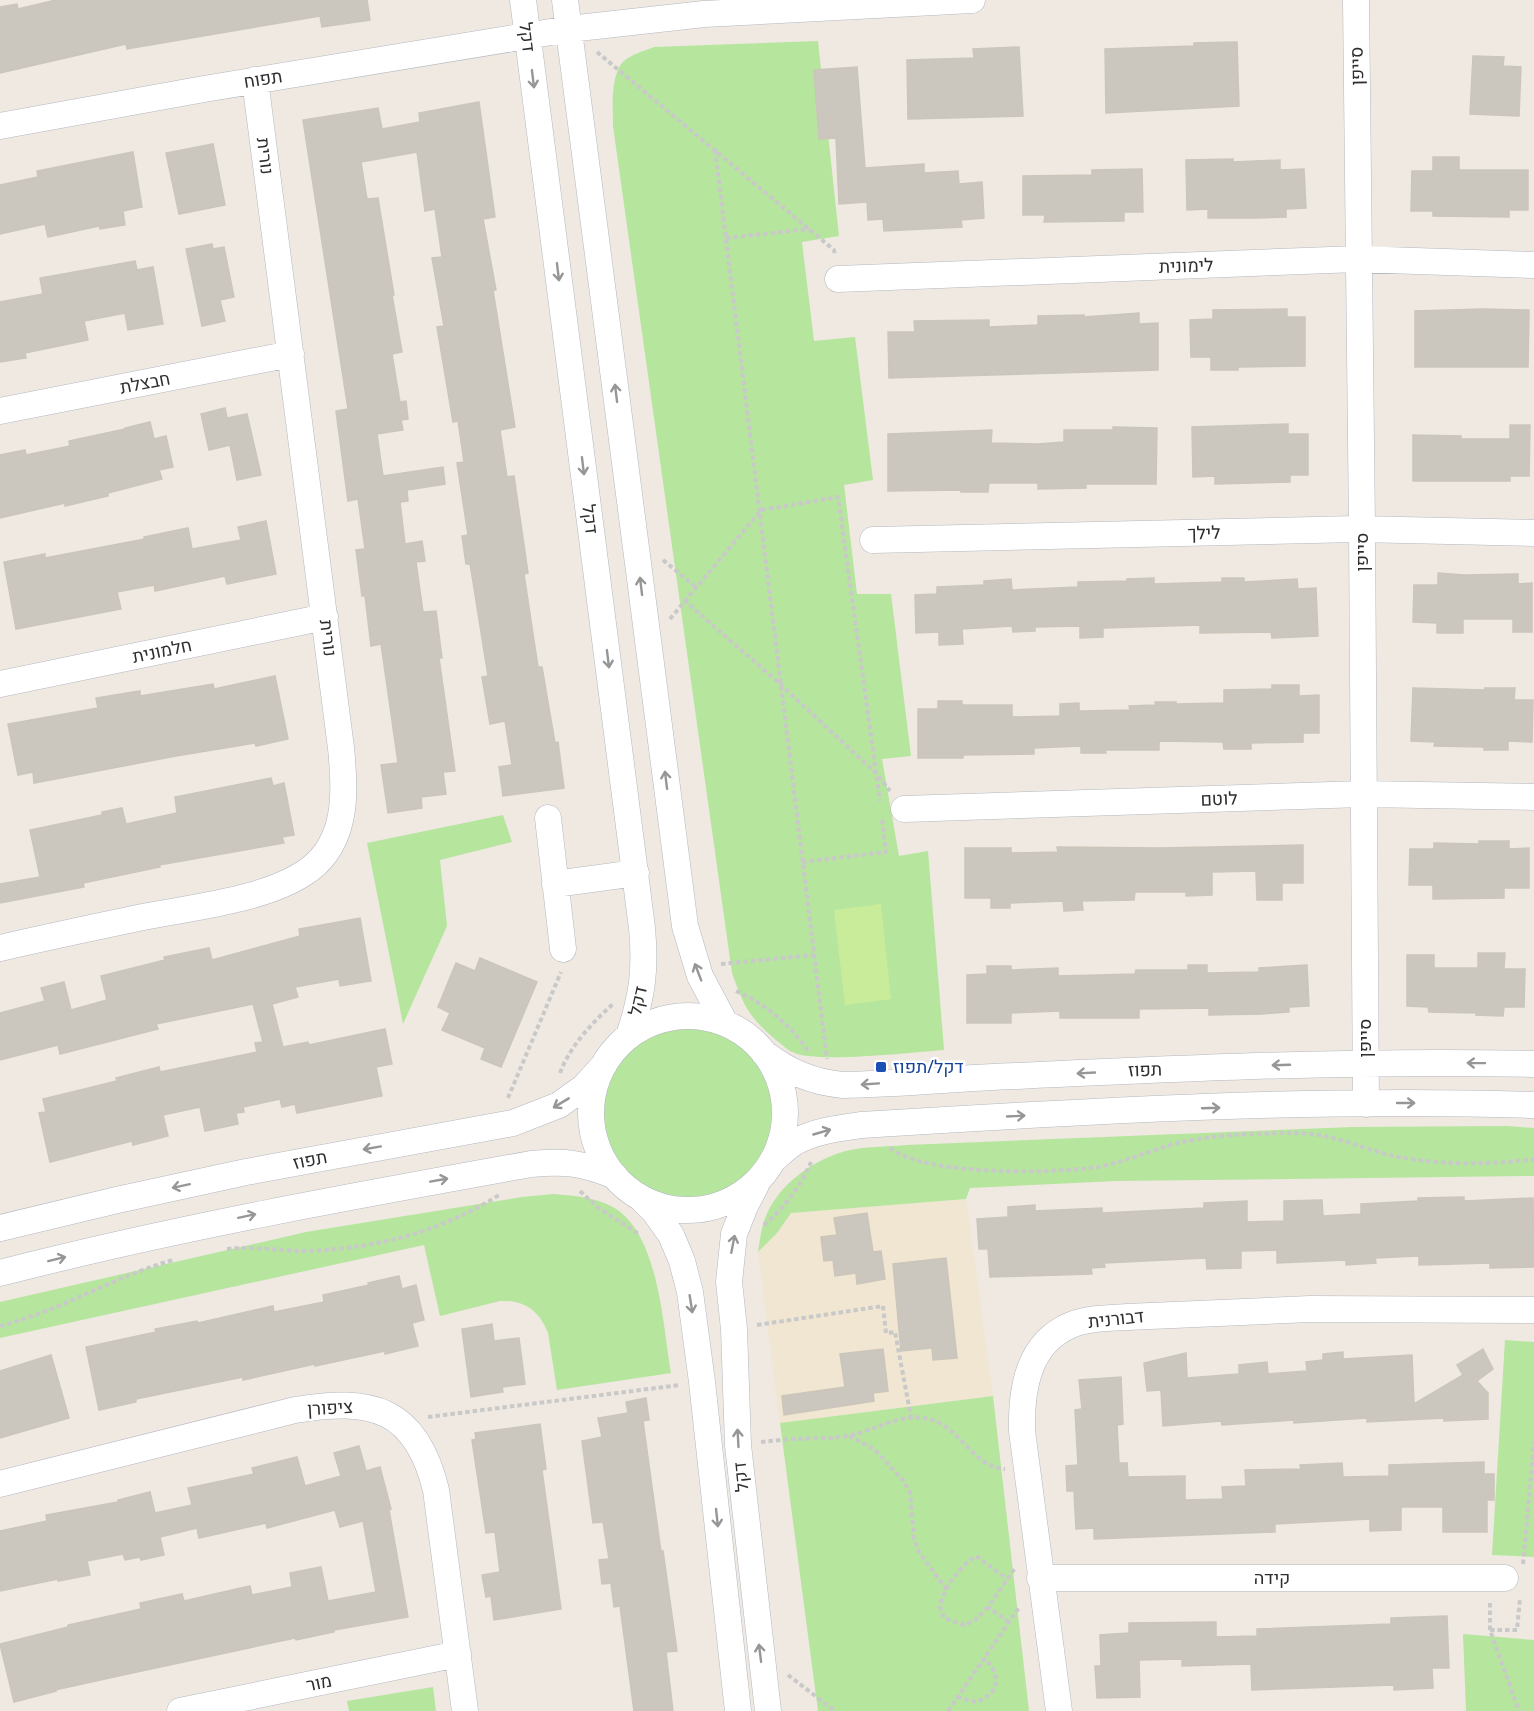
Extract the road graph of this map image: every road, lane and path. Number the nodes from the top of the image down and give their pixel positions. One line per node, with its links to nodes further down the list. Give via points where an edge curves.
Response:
1 (523, 0): 6 (street, דקל)
2 (565, 0): 5 (street)
3 (972, 0): 5 (street, תפוח, via 704,14)
4 (1356, 0): 12 (street, סייפן)
5 (569, 29): 6 (street, תפוח); 9 (path); 20 (street, one-way to 5)
6 (527, 35): 7 (street, תפוח); 34 (street, דקל, one-way to 34)
7 (255, 80): 8 (street, תפוח); 15 (street, נורית)
8 (0, 126)
9 (715, 150): 10 (path); 11 (path)
10 (809, 229): 11 (path); 14 (path, via 834,250)
11 (726, 238): 17 (path)
12 (1359, 260): 13 (street, לימונית); 14 (street, לימונית); 18 (street, סייפן)
13 (1534, 265)
14 (838, 279)
15 (291, 354): 16 (street, חבצלת); 24 (street, נורית)
16 (0, 411)
17 (759, 512): 22 (path); 27 (path); 28 (path, via 838,497)
18 (1362, 529): 19 (street, לילך); 21 (street, לילך); 29 (street, סייפן)
19 (1534, 533)
20 (635, 537): 22 (path); 25 (street, one-way to 20)
21 (873, 540)
22 (696, 587): 23 (path)
23 (684, 600): 25 (path); 27 (path)
24 (325, 617): 26 (street, חלמונית); 36 (street, נורית, via 345,788 341,819 331,844 316,863 298,877 252,895)
25 (649, 646): 39 (street, one-way to 25, via 686,926)
26 (0, 684)
27 (781, 685): 28 (path); 33 (path)
28 (876, 773): 31 (path); 31 (path)
29 (1363, 794): 30 (street, לוטם); 31 (street, לוטם); 44 (street, סייפן)
30 (1534, 797)
31 (889, 811): 33 (path, via 886,852)
32 (548, 818): 35 (street)
33 (802, 862): 38 (path)
34 (636, 873): 35 (street); 40 (street, דקל, via 644,942)
35 (555, 884): 37 (street)
36 (0, 948)
37 (563, 949): 52 (path, via 564,964)
38 (814, 956): 39 (path); 48 (path)
39 (698, 972): 41 (street, one-way to 39); 48 (path, via 748,996 776,1016 798,1036)
40 (643, 983): 42 (street, דקל); 47 (path, via 614,1002 591,1024)
41 (725, 1023): 42 (street, via 680,1016 644,1026); 43 (street, via 752,1039)
42 (629, 1036): 46 (street)
43 (764, 1053): 48 (street, תפוז, via 797,1074); 56 (street, via 774,1068 784,1104 782,1133)
44 (1365, 1063): 45 (street, תפוז, one-way to 44); 48 (street, תפוז, one-way to 48); 49 (street, סייפן)
45 (1534, 1064)
46 (604, 1065): 52 (street, תפוז, one-way to 52, via 584,1087 559,1105 530,1118); 57 (street, via 596,1083 592,1121 602,1157)
47 (559, 1075)
48 (830, 1084)
49 (1366, 1104): 50 (street, one-way to 50); 51 (street, one-way to 49, via 1121,1111)
50 (1534, 1105)
51 (861, 1125): 53 (street, one-way to 51); 54 (path, via 909,1159 951,1168 1092,1168 1200,1139 1284,1133 1325,1136 1396,1156 1431,1161 1467,1164)
52 (496, 1126): 60 (street, תפוז, one-way to 60, via 246,1172)
53 (819, 1132): 56 (street, via 794,1142); 61 (path, via 805,1177 783,1206 766,1224)
54 (1534, 1159)
55 (554, 1162): 57 (street, via 588,1165); 62 (path, via 575,1186 616,1220 644,1237); 65 (street, one-way to 55, via 254,1215)
56 (767, 1168): 59 (street, via 747,1189 714,1206 677,1209); 61 (street, דקל, via 742,1213)
57 (615, 1176): 59 (street)
58 (508, 1190): 63 (path, via 471,1213 433,1229 357,1248)
59 (640, 1197): 62 (street, דקל, via 663,1223)
60 (0, 1228)
61 (732, 1244): 68 (street, דקל, via 729,1282)
62 (677, 1248): 69 (street, דקל, one-way to 69, via 690,1292)
63 (225, 1249)
64 (181, 1258): 67 (path, via 147,1267 40,1314)
65 (0, 1273)
66 (1534, 1310): 75 (street, דבורנית, via 1217,1312 1072,1324 1038,1350 1029,1368 1021,1409)
67 (0, 1326)
68 (734, 1329): 70 (path, via 883,1306 886,1334 895,1332); 74 (street, דקל, one-way to 68)
69 (702, 1382): 71 (path); 91 (street, דקל, one-way to 91)
70 (911, 1417): 72 (path); 75 (path, via 947,1426 995,1468)
71 (398, 1420): 76 (street, ציפורן, via 379,1410 327,1404); 85 (street, ציפורן, via 424,1451 431,1470)
72 (849, 1436): 74 (path); 81 (path, via 874,1449 903,1480 910,1493 919,1552)
73 (1534, 1442): 80 (path)
74 (738, 1445): 86 (street, דקל, one-way to 74)
75 (1027, 1471): 77 (street, דבורנית)
76 (0, 1484)
77 (1035, 1539): 78 (street, דבורנית); 79 (path)
78 (1040, 1578): 80 (street, קידה); 83 (path); 95 (street, דבורנית)
79 (1007, 1579): 81 (path, via 976,1556); 82 (path)
80 (1510, 1579): 84 (path); 84 (path, via 1517,1630)
81 (946, 1588): 82 (path, via 940,1607 944,1618 954,1623 974,1621)
82 (988, 1607): 83 (path)
83 (1009, 1622): 87 (path)
84 (1490, 1630): 96 (path)
85 (458, 1654): 89 (street, מור); 90 (street, ציפורן)
86 (760, 1654): 92 (street, דקל); 93 (path)
87 (984, 1658): 88 (path); 88 (path, via 996,1673 992,1693 976,1702)
88 (957, 1697): 94 (path)
89 (180, 1711)
90 (465, 1711)
91 (738, 1711)
92 (768, 1711)
93 (835, 1711)
94 (948, 1711)
95 (1059, 1711)
96 (1519, 1711)

